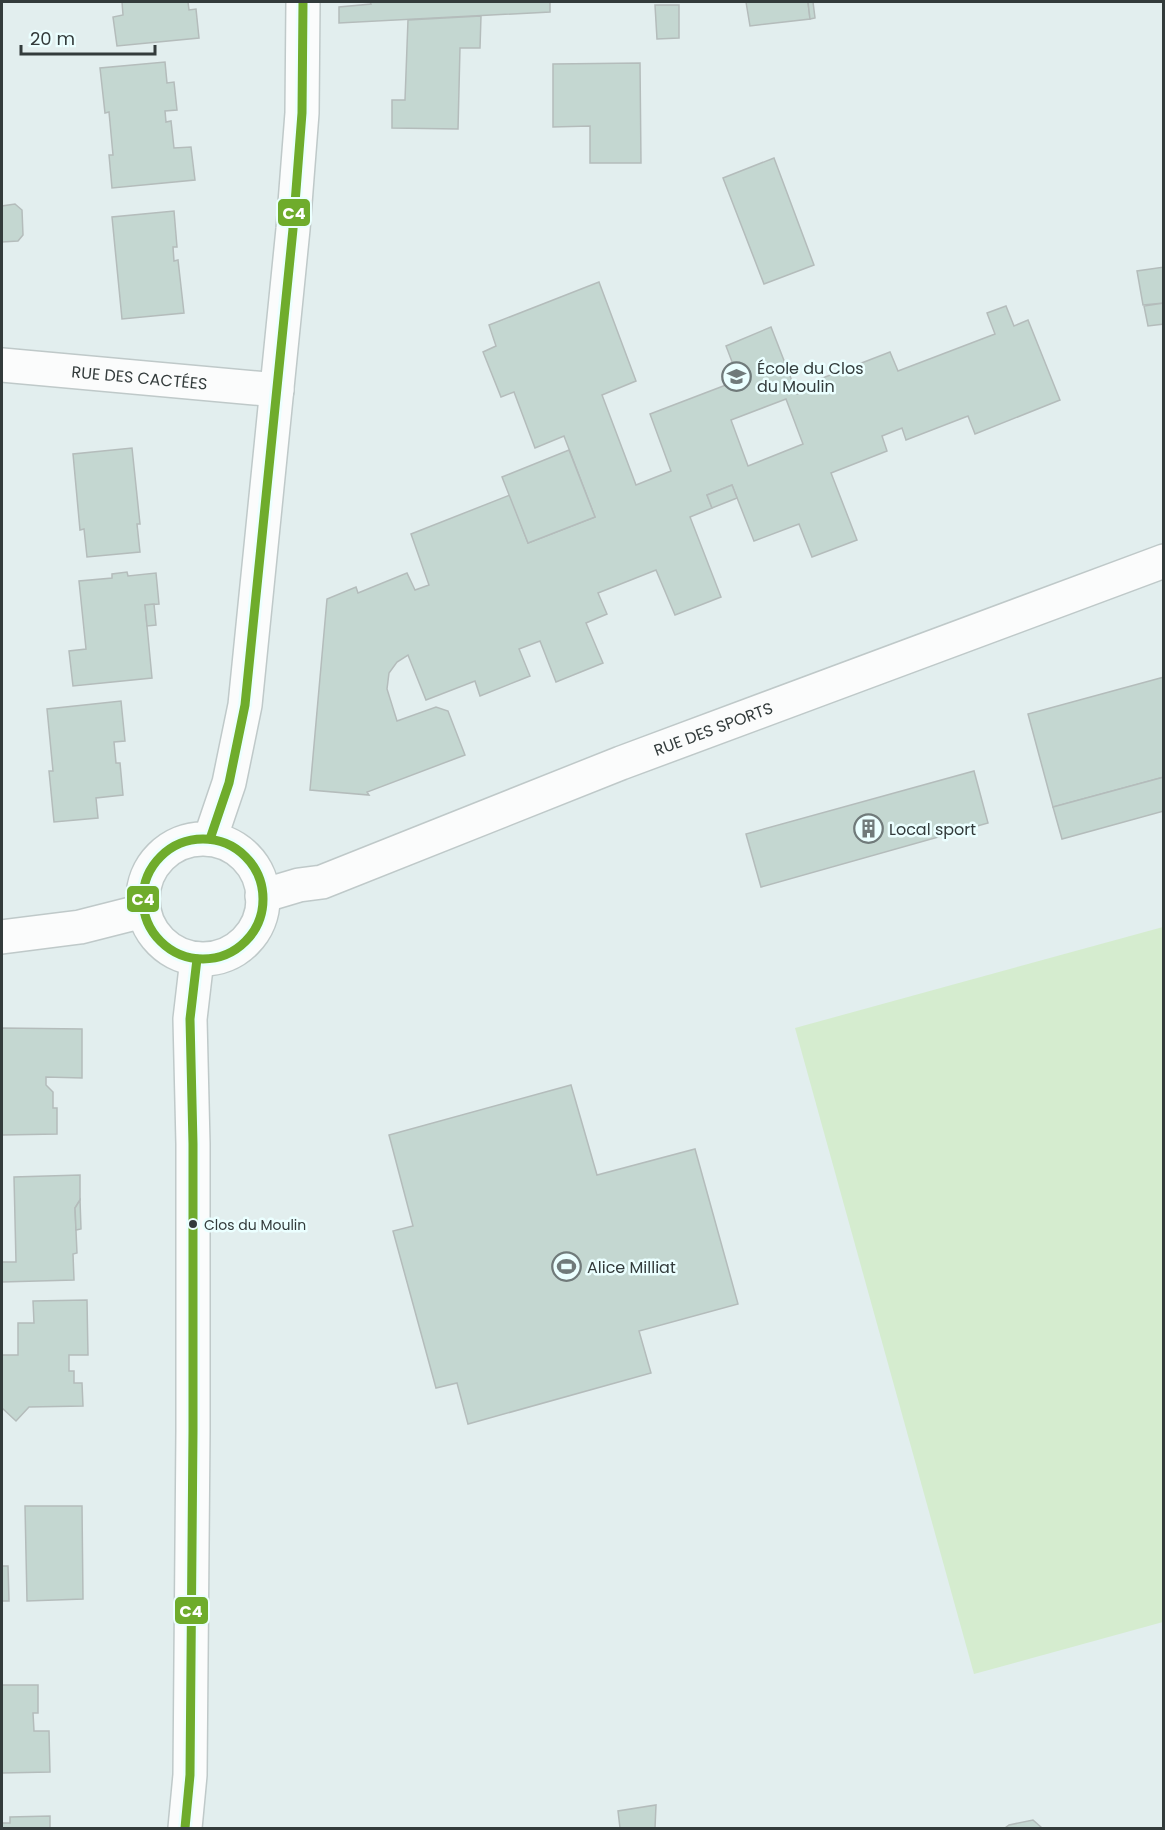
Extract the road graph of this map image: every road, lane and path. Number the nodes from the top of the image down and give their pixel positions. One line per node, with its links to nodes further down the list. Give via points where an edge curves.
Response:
1 (303, 2): 3 (street, via 302,112)
2 (2, 365): 3 (street, RUE DES CACTÉES)
3 (277, 390): 5 (street, via 245,705 229,783)
4 (1164, 561): 6 (street, RUE DES SPORTS, via 621,763 322,882)
5 (210, 839): 6 (street, via 246,857 259,877); 7 (street, via 191,840 162,854 145,882)
6 (262, 896): 9 (street, via 261,916 238,948)
7 (143, 911): 8 (street, via 80,927); 9 (street, via 159,941 182,956)
8 (2, 937)
9 (197, 960): 10 (street, via 190,1019 193,1431 190,1774)
10 (185, 1828)

